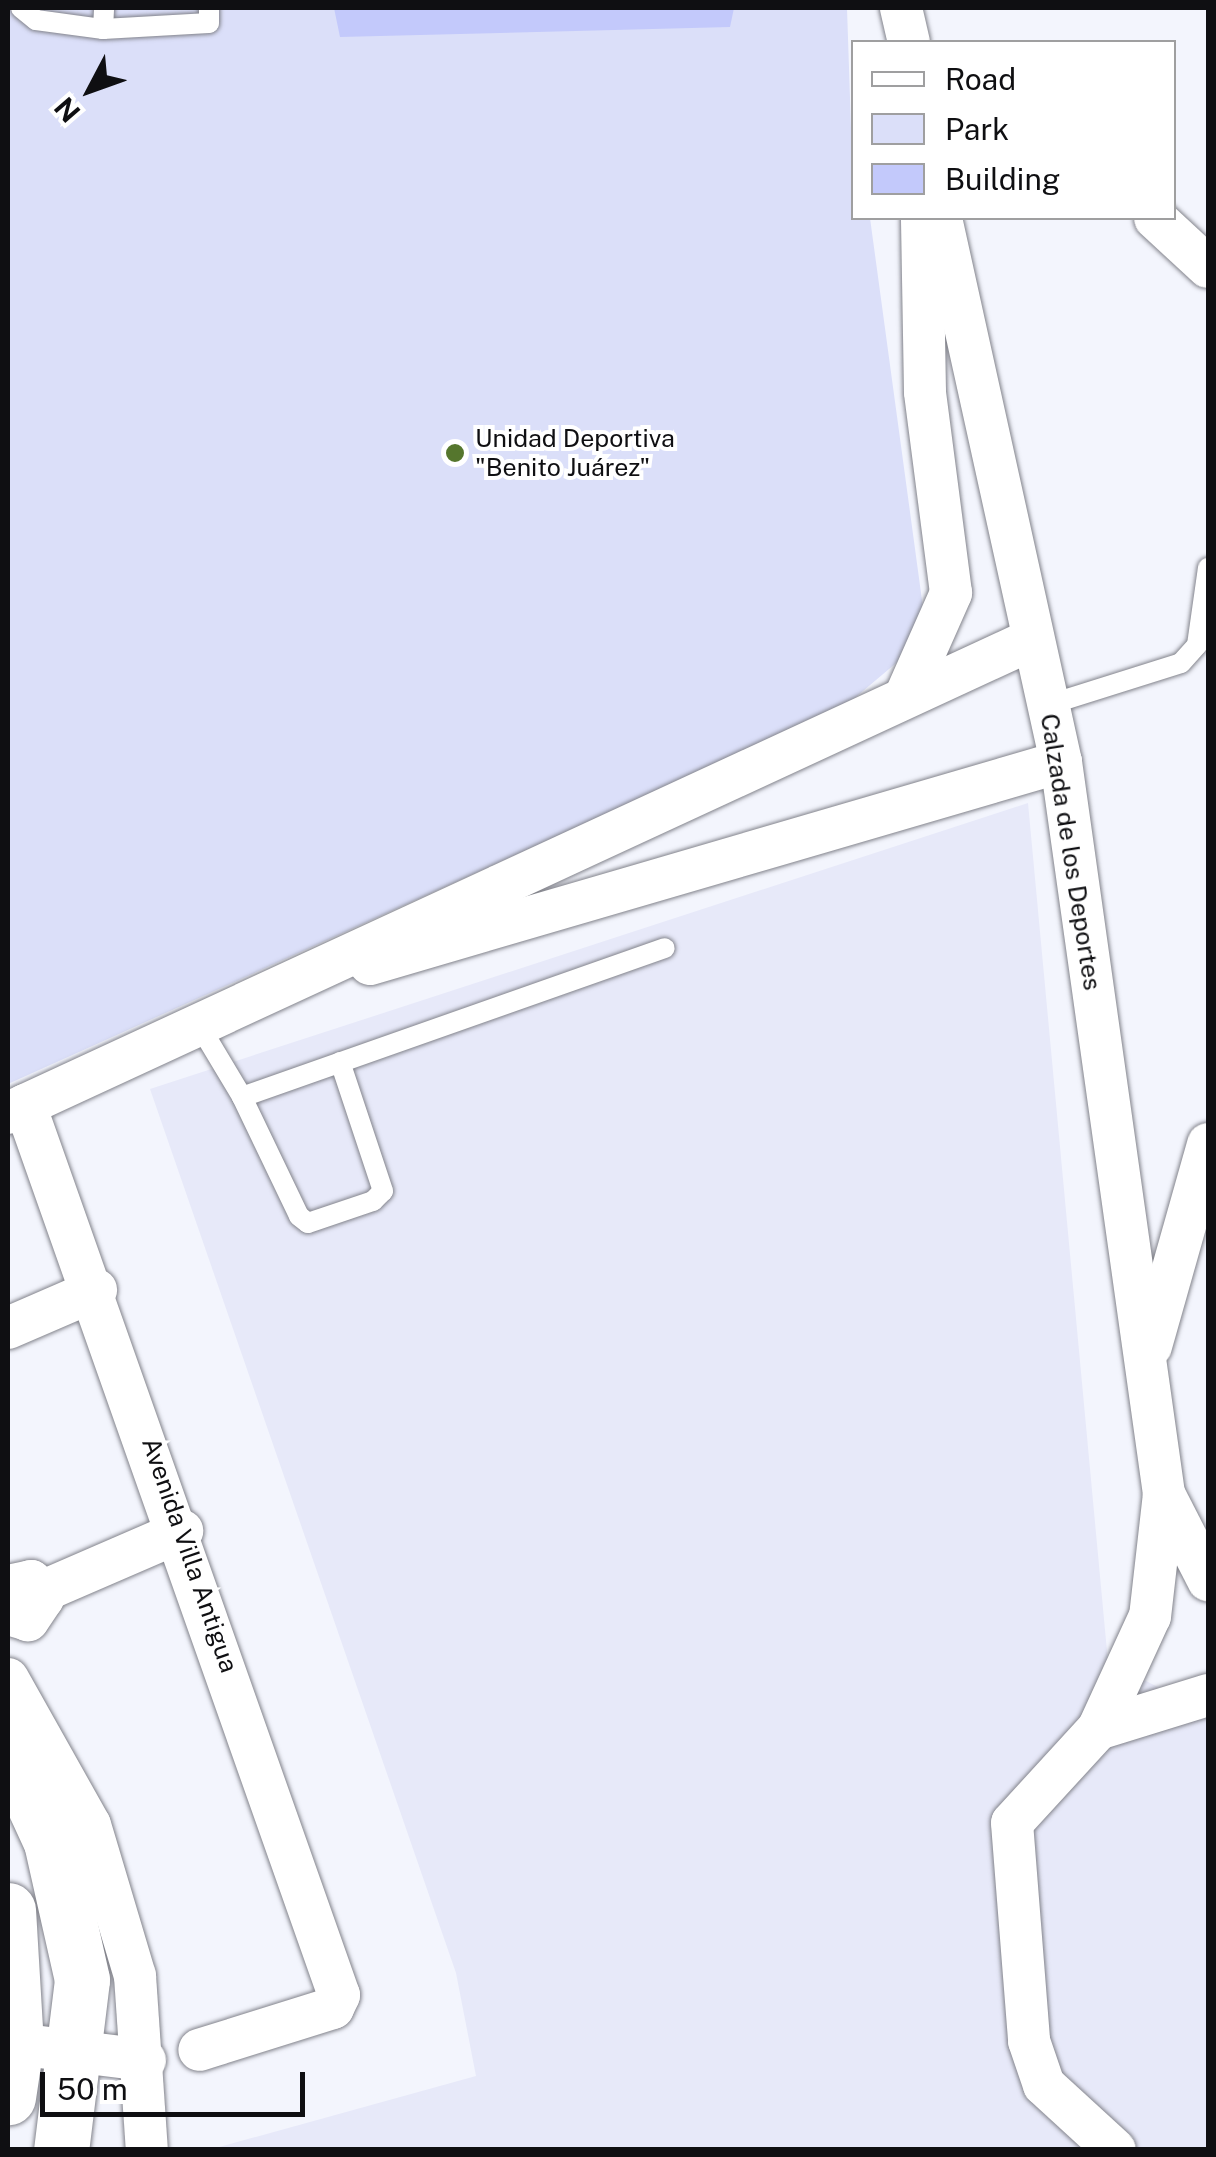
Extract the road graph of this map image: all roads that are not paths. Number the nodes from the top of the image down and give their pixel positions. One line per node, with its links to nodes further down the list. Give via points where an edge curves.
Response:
1 (21, 8): 5 (lane, via 36,20)
2 (104, 8): 5 (lane)
3 (209, 8): 5 (lane, via 209,24)
4 (901, 8): 6 (street)
5 (103, 29)
6 (909, 40)
7 (922, 220): 13 (street, via 926,392 951,593)
8 (942, 220): 12 (street, Calzada de los Deportes)
9 (1157, 220): 10 (street)
10 (1208, 268)
11 (1208, 568): 14 (lane, via 1196,645 1180,663)
12 (1033, 640): 13 (street); 14 (street, Calzada de los Deportes)
13 (906, 697): 17 (street)
14 (1048, 705): 15 (street, Calzada de los Deportes)
15 (1061, 762): 17 (street); 24 (street, Calzada de los Deportes)
16 (666, 948): 18 (lane)
17 (211, 1013): 19 (lane); 20 (street)
18 (340, 1062): 19 (lane); 19 (lane, via 383,1191 372,1200 308,1222 299,1216)
19 (242, 1096)
20 (16, 1109): 22 (street, Avenida Villa Antigua)
21 (1208, 1144): 24 (street)
22 (96, 1290): 23 (street); 26 (street, Avenida Villa Antigua)
23 (8, 1328)
24 (1146, 1363): 25 (street, Calzada de los Deportes)
25 (1164, 1494): 27 (street); 31 (street, via 1150,1616)
26 (182, 1531): 28 (street); 35 (street, Avenida Villa Antigua, via 339,1995 333,2008)
27 (1204, 1561)
28 (19, 1597)
29 (8, 1679): 37 (street, via 90,1825 135,1976)
30 (1208, 1695): 31 (street)
31 (1098, 1729): 41 (street, via 1012,1823 1029,2041 1044,2085)
32 (8, 1748): 36 (main road, via 70,1902 82,1980)
33 (8, 1910): 34 (main road)
34 (16, 2044): 36 (street); 38 (main road)
35 (198, 2050)
36 (79, 2052): 37 (street); 39 (main road)
37 (145, 2060): 40 (street)
38 (8, 2097)
39 (61, 2150)
40 (146, 2150)
41 (1115, 2150)

